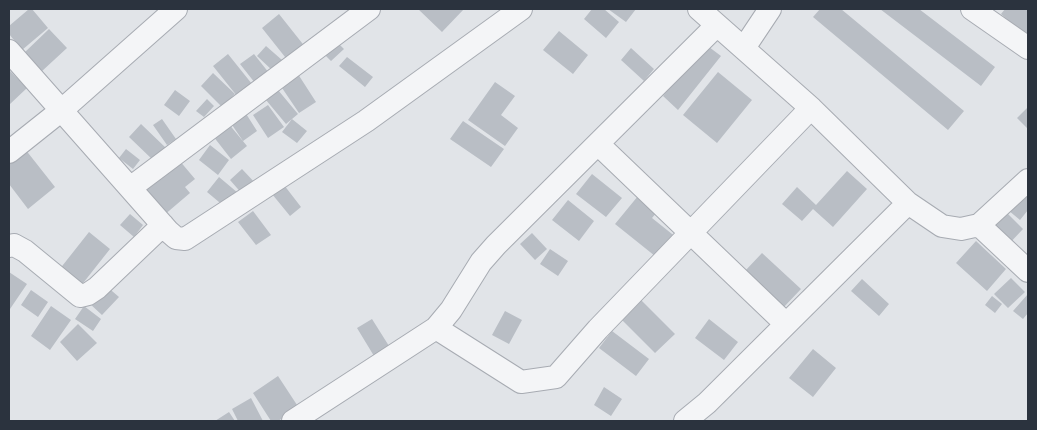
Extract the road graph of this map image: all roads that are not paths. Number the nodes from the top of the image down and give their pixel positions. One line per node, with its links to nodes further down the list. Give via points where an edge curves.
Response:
1 (176, 9): 12 (street)
2 (369, 9): 16 (street)
3 (521, 9): 18 (street, via 366,121 194,235 186,239 176,238)
4 (699, 9): 7 (street)
5 (770, 9): 8 (street)
6 (972, 9): 9 (street)
7 (717, 25): 8 (street); 13 (street)
8 (744, 48): 11 (street)
9 (1028, 48)
10 (9, 51): 12 (street)
11 (811, 108): 17 (street); 20 (street)
12 (63, 109): 14 (street); 16 (street)
13 (598, 144): 20 (street); 24 (street, via 481,262)
14 (9, 152)
15 (1028, 180): 19 (street)
16 (130, 188): 18 (street)
17 (908, 203): 19 (street, via 942,226 961,228); 23 (street)
18 (163, 225): 21 (street, via 97,288 80,296 25,251)
19 (979, 225): 22 (street)
20 (692, 232): 23 (street); 24 (street, via 556,376 521,382)
21 (9, 246)
22 (1028, 271)
23 (786, 324): 26 (street)
24 (436, 328): 25 (street)
25 (293, 421)
26 (685, 421)

